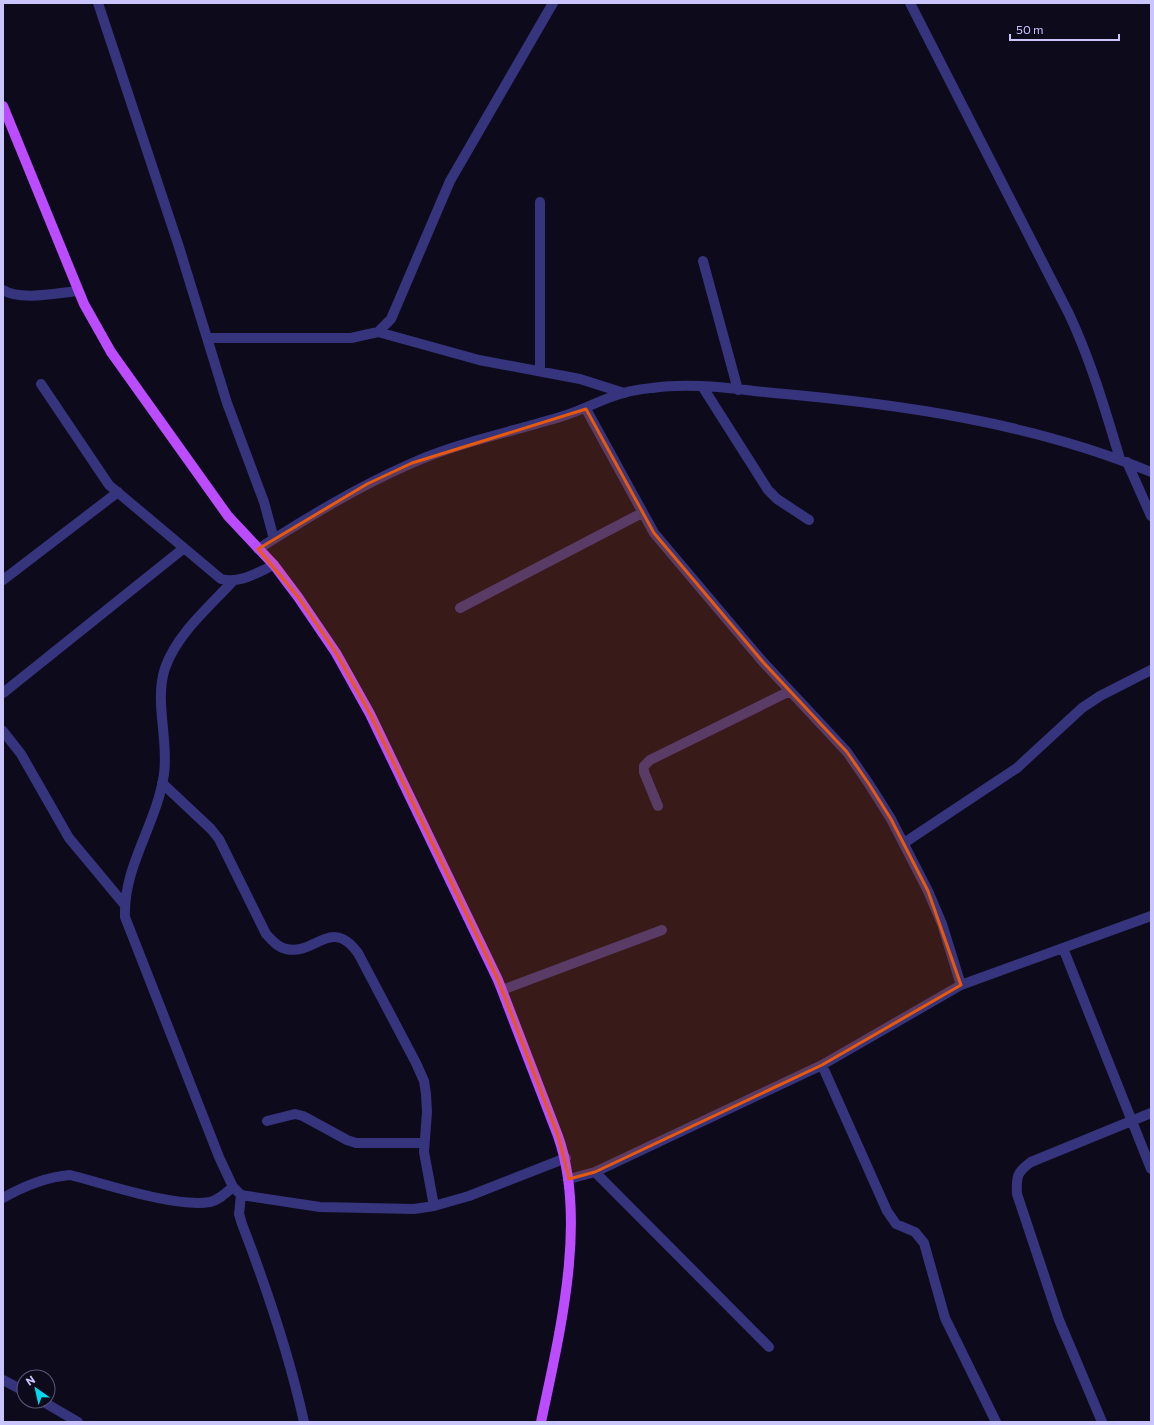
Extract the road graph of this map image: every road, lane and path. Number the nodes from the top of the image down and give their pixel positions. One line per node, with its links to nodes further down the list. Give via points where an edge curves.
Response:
1 (98, 3): 10 (street)
2 (553, 3): 9 (street, via 450,181 391,318)
3 (910, 3): 17 (street, via 1070,314 1088,355)
4 (3, 106): 8 (main road)
5 (540, 202): 11 (street)
6 (702, 261): 14 (street)
7 (3, 290): 8 (street, via 9,294 22,296)
8 (78, 291): 25 (main road, via 111,352 228,516)
9 (378, 332): 10 (street, via 351,338); 11 (street, via 480,360)
10 (207, 338): 23 (street, via 227,403 264,502)
11 (540, 371): 15 (street, via 580,379)
12 (41, 384): 19 (street)
13 (702, 386): 14 (street); 15 (street, via 655,387); 22 (street, via 768,490)
14 (738, 390): 17 (street, via 829,398 949,415 1056,440)
15 (624, 393): 16 (street)
16 (586, 409): 20 (street); 23 (street, via 459,446 412,463 367,484)
17 (1123, 461): 18 (street); 21 (street)
18 (1151, 472)
19 (118, 492): 24 (street); 27 (street)
20 (642, 513): 29 (street); 31 (street, via 668,552)
21 (1151, 516)
22 (809, 520)
23 (274, 539): 25 (street)
24 (184, 548): 28 (street, via 221,579); 32 (street)
25 (258, 549): 26 (main road)
26 (274, 566): 28 (street, via 243,580); 42 (main road, via 336,653 370,714)
27 (3, 580)
28 (232, 582): 34 (street, via 192,624 176,646 165,669 161,702 165,759)
29 (460, 608)
30 (1151, 670): 36 (street, via 1082,708 1017,768)
31 (790, 691): 35 (street, via 650,760 644,766 644,772); 36 (street, via 847,752)
32 (3, 693)
33 (3, 731): 37 (street, via 21,754 69,838)
34 (162, 783): 37 (street, via 154,812 133,866); 47 (street, via 219,839 266,934 276,944 285,949 295,949 336,936 351,944 424,1081 427,1112)
35 (658, 806)
36 (904, 843): 41 (street, via 942,924)
37 (124, 904): 52 (street, via 125,917 164,1020)
38 (1151, 916): 40 (street)
39 (662, 930): 42 (street)
40 (1062, 948): 41 (street); 45 (street)
41 (961, 985): 43 (street)
42 (502, 990): 48 (main road)
43 (822, 1065): 50 (street); 63 (street, via 887,1211 896,1224 915,1232 924,1243 945,1318)
44 (1151, 1113): 45 (street)
45 (1132, 1119): 49 (street); 64 (street, via 1031,1162 1022,1168 1016,1178 1017,1194 1059,1320)
46 (268, 1121): 47 (street, via 295,1114 356,1143)
47 (424, 1143): 55 (street, via 426,1169)
48 (566, 1158): 51 (main road); 55 (street, via 469,1196)
49 (1151, 1169)
50 (595, 1172): 51 (street); 56 (street)
51 (569, 1179): 62 (main road, via 570,1239 566,1290)
52 (233, 1187): 53 (street); 54 (street, via 222,1197 190,1203 70,1175 55,1176)
53 (241, 1195): 55 (street, via 320,1207 414,1209); 61 (street, via 239,1214 293,1374)
54 (3, 1198)
55 (434, 1206)
56 (769, 1347)
57 (3, 1380): 58 (street)
58 (16, 1387)
59 (56, 1409): 60 (street)
60 (78, 1422)
61 (304, 1422)
62 (541, 1422)
63 (996, 1422)
64 (1102, 1422)

